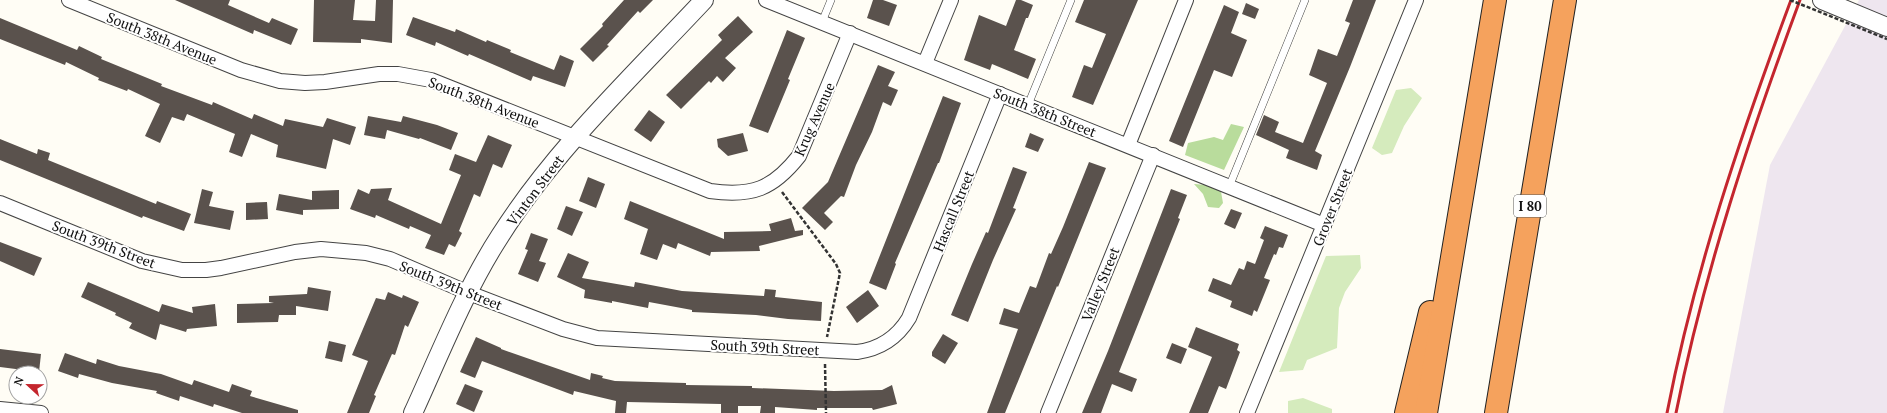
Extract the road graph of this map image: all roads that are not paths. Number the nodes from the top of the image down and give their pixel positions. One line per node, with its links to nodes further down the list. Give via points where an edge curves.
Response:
1 (69, 0): 19 (street, South 38th Avenue, via 255,76 305,83 379,74 418,77 445,84)
2 (704, 0): 19 (street, Vinton Street)
3 (766, 0): 13 (street, South 38th Street)
4 (831, 0): 13 (lane)
5 (951, 0): 16 (street)
6 (1071, 0): 18 (lane)
7 (1186, 0): 20 (street)
8 (1305, 0): 23 (lane)
9 (1416, 0): 26 (street, Grover Street)
10 (1495, 0): 21 (highway)
11 (1565, 0): 36 (highway, I 80)
12 (1822, 0): 14 (street)
13 (822, 22): 15 (street, South 38th Street)
14 (1887, 27)
15 (850, 33): 16 (street, South 38th Street); 24 (street, Krug Avenue, via 803,149 787,172)
16 (925, 63): 17 (street, South 38th Street)
17 (1000, 94): 18 (street, South 38th Street); 28 (street, Hascall Street, via 910,318)
18 (1028, 105): 20 (street, South 38th Street)
19 (576, 138): 24 (street, South 38th Avenue, via 710,191 730,194); 27 (street, Vinton Street, via 518,209 499,237)
20 (1128, 145): 22 (street, South 38th Street)
21 (1470, 148): 34 (highway); 35 (highway)
22 (1152, 156): 23 (street, South 38th Street); 32 (street, Valley Street)
23 (1229, 187): 26 (street, South 38th Street)
24 (759, 189)
25 (0, 203): 27 (street, South 39th Street, via 157,265 182,270 206,270 295,252 344,250 390,260)
26 (1324, 225): 33 (street, Grover Street)
27 (469, 293): 28 (street, South 39th Street, via 563,329 597,338 857,352 876,348 892,339); 31 (street, Vinton Street)
28 (904, 326)
29 (0, 409): 30 (street)
30 (41, 413)
31 (413, 413)
32 (1048, 413)
33 (1248, 413)
34 (1406, 413)
35 (1426, 413)
36 (1496, 413)

